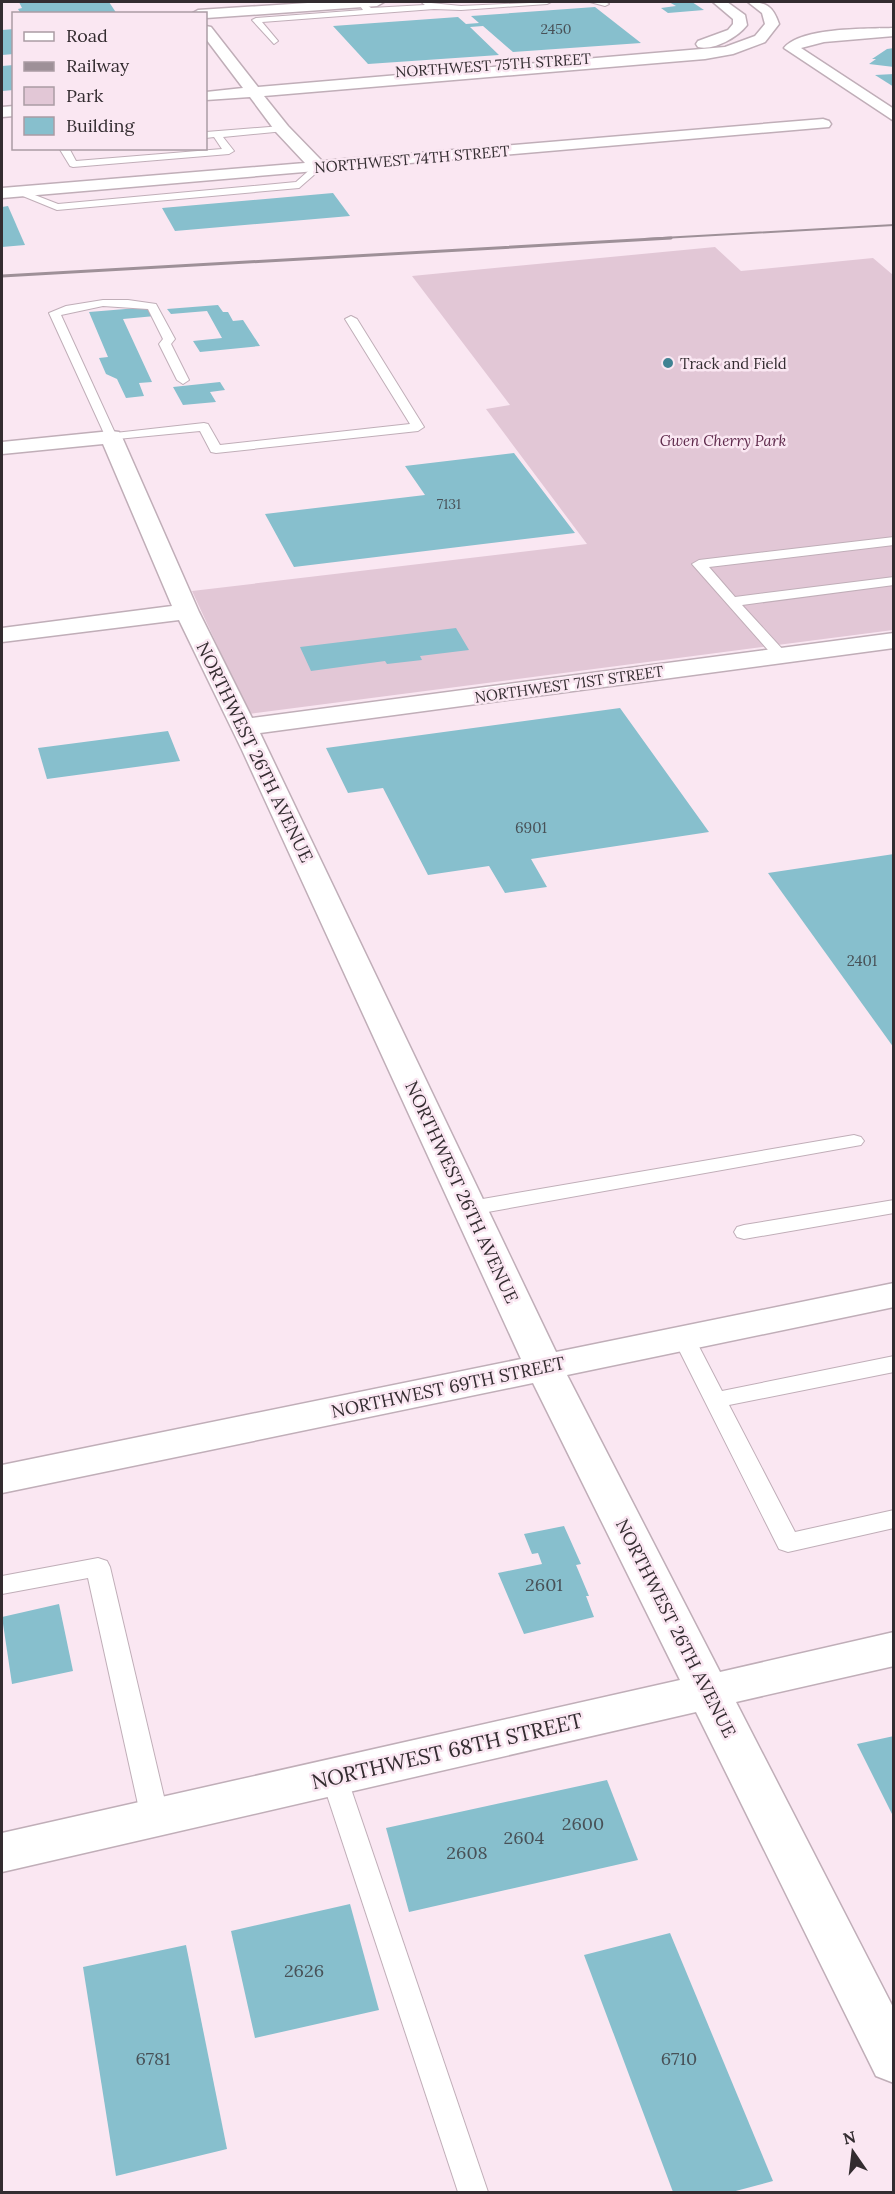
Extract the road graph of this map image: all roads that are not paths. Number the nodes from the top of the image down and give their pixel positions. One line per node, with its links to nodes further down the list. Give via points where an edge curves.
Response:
1 (425, 2): 8 (lane)
2 (547, 2): 8 (lane)
3 (594, 2): 6 (lane)
4 (719, 2): 13 (street, NORTHWEST 75TH STREET, via 740,18 733,33 719,40 675,50)
5 (754, 2): 13 (street, NORTHWEST 75TH STREET, via 768,11 772,24 760,39 728,51 675,59)
6 (605, 4)
7 (369, 5): 8 (lane); 9 (street); 12 (lane, via 256,20)
8 (434, 8)
9 (193, 12)
10 (207, 31): 15 (street)
11 (894, 32): 17 (street, via 797,42 791,48)
12 (274, 41)
13 (550, 64): 15 (street, NORTHWEST 75TH STREET)
14 (207, 86): 15 (street, NORTHWEST 75TH STREET)
15 (251, 87): 16 (street, NORTHWEST 75TH STREET); 19 (street)
16 (207, 96)
17 (894, 116)
18 (823, 124): 22 (street, NORTHWEST 74TH STREET)
19 (282, 129): 20 (lane); 22 (street)
20 (211, 134): 23 (lane, via 229,151)
21 (65, 150): 23 (lane, via 73,164)
22 (318, 167): 24 (street, NORTHWEST 74TH STREET); 25 (lane, via 299,185)
23 (153, 169): 24 (street, NORTHWEST 74TH STREET); 26 (street, NORTHWEST 74TH STREET)
24 (226, 174): 25 (lane)
25 (237, 191): 26 (lane, via 57,207)
26 (10, 192)
27 (351, 319): 29 (lane, via 418,427 216,449 204,427)
28 (183, 380): 29 (lane, NORTHWEST 26TH AVENUE, via 152,306 101,304 55,313)
29 (111, 437): 30 (street); 34 (street, NORTHWEST 26TH AVENUE)
30 (2, 448)
31 (894, 541): 33 (lane, via 699,564)
32 (894, 581): 33 (lane)
33 (731, 602): 37 (lane)
34 (187, 612): 35 (street); 38 (street, NORTHWEST 26TH AVENUE)
35 (2, 635)
36 (894, 640): 37 (street, NORTHWEST 71ST STREET)
37 (780, 655): 38 (street, NORTHWEST 71ST STREET)
38 (245, 727): 41 (street, NORTHWEST 26TH AVENUE)
39 (854, 1141): 41 (lane)
40 (894, 1206): 42 (lane)
41 (471, 1208): 46 (street, NORTHWEST 26TH AVENUE)
42 (744, 1233)
43 (894, 1295): 44 (street, NORTHWEST 69TH STREET)
44 (684, 1338): 46 (street, NORTHWEST 69TH STREET); 47 (lane)
45 (894, 1364): 47 (lane)
46 (544, 1368): 48 (street, NORTHWEST 69TH STREET); 52 (street, NORTHWEST 26TH AVENUE)
47 (716, 1400): 49 (lane, via 788,1543)
48 (2, 1479)
49 (894, 1519)
50 (2, 1585): 54 (lane, via 98,1567)
51 (894, 1649): 52 (street, NORTHWEST 68TH STREET)
52 (709, 1691): 53 (street, NORTHWEST 68TH STREET); 56 (street, NORTHWEST 26TH AVENUE)
53 (334, 1777): 54 (street, NORTHWEST 68TH STREET); 57 (lane)
54 (155, 1818): 55 (street, NORTHWEST 68TH STREET)
55 (2, 1853)
56 (894, 2060)
57 (473, 2193)

